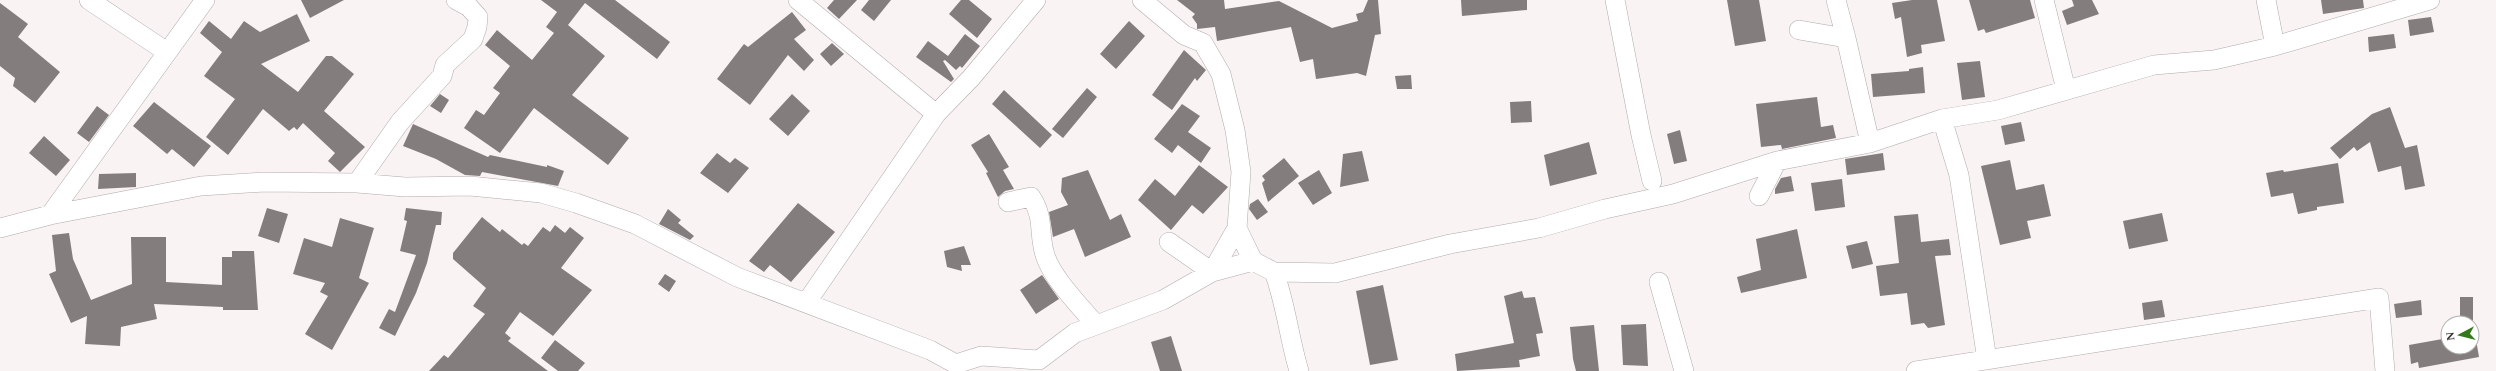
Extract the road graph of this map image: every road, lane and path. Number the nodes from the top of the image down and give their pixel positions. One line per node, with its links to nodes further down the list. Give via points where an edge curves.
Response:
1 (89, 0): 15 (street)
2 (205, 0): 15 (street)
3 (456, 0): 22 (street, via 469,7 478,17 473,38 445,65 442,76 400,122)
4 (798, 0): 17 (street)
5 (1036, 0): 17 (street, via 971,78)
6 (1142, 0): 27 (street, via 1184,35 1203,43 1221,74 1236,130 1241,172)
7 (1616, 0): 21 (street)
8 (1836, 0): 13 (street)
9 (2044, 0): 16 (street)
10 (2266, 0): 14 (street)
11 (2430, 0): 14 (street)
12 (1799, 30): 13 (street)
13 (1846, 38): 19 (street)
14 (2275, 46): 16 (street, via 2214,60 2154,65)
15 (167, 52): 25 (street)
16 (2066, 90): 18 (street, via 1998,110)
17 (936, 114): 33 (street)
18 (1942, 119): 19 (street); 35 (street, via 1959,175)
19 (1870, 144): 20 (street)
20 (1777, 161): 23 (street); 31 (street, via 1673,194 1605,209 1539,228 1450,244 1335,273)
21 (1652, 181)
22 (357, 183): 25 (street, via 264,182 201,186); 33 (street, via 405,187 470,186 541,193 576,202 634,224 737,276)
23 (1759, 196)
24 (1008, 202): 34 (street, via 1031,197 1039,209 1045,256 1067,292)
25 (50, 215): 26 (street)
26 (0, 228)
27 (1237, 228): 29 (street); 30 (street)
28 (1169, 242): 30 (street)
29 (1253, 260): 30 (street); 31 (street)
30 (1212, 272): 34 (street, via 1163,300)
31 (1274, 272): 38 (street, via 1283,296)
32 (1659, 282): 39 (street)
33 (806, 304): 37 (street, via 930,350)
34 (1096, 324): 36 (street, via 1075,333)
35 (1987, 360): 40 (street); 41 (street, via 2379,298)
36 (1040, 366): 37 (street, via 981,356)
37 (954, 367)
38 (1299, 371)
39 (1684, 371)
40 (1916, 371)
41 (2385, 371)

